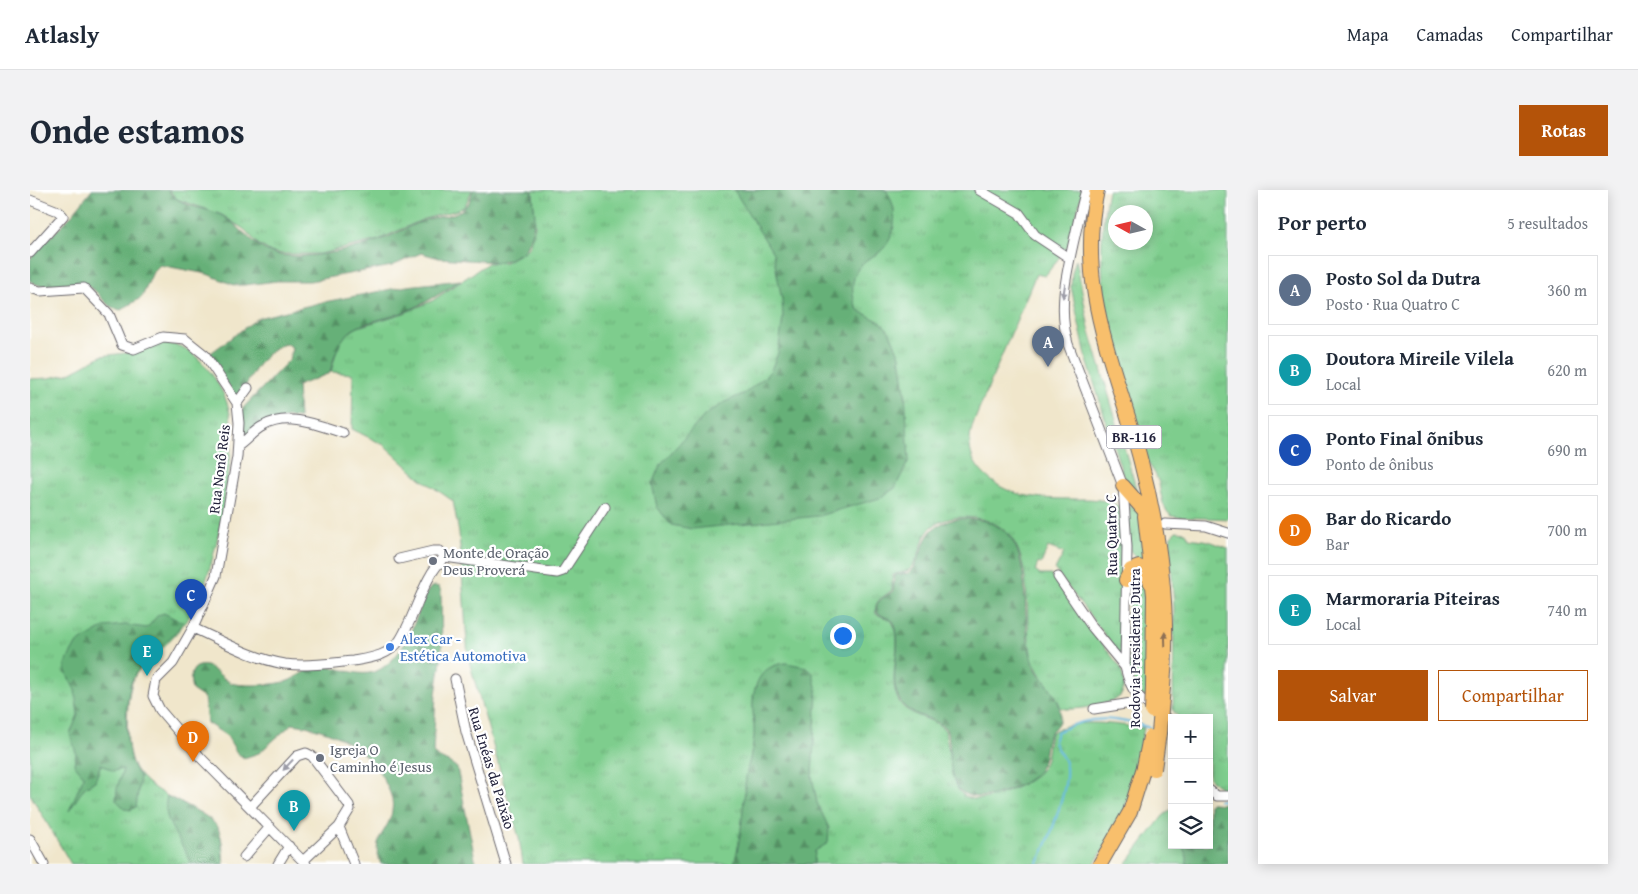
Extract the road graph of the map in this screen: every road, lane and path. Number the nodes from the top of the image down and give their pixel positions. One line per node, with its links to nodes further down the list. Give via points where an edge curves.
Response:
1 (979, 190): 7 (street, via 1020,213 1035,236)
2 (1086, 190): 14 (street, Rua Quatro C, one-way to 14, via 1065,283 1063,322 1068,344)
3 (1090, 190): 16 (highway, Rodovia Presidente Dutra / BR-116, via 1083,220 1084,288)
4 (1097, 190): 13 (highway, Rodovia Presidente Dutra / BR-116, via 1090,233 1093,292)
5 (30, 200): 6 (street, via 60,212 63,218)
6 (30, 253)
7 (1068, 257)
8 (30, 288): 10 (street, Rua Nonô Reis, via 40,292 85,289 109,314 120,343 128,348 163,337 185,339 205,355)
9 (248, 388): 10 (street)
10 (237, 403): 12 (street, Rua Nonô Reis, via 240,423)
11 (343, 433): 12 (street, via 304,421 278,420 261,427)
12 (238, 446): 25 (street, Rua Nonô Reis, via 217,570)
13 (1143, 471): 17 (highway); 19 (highway, Rodovia Presidente Dutra / BR-116)
14 (1121, 481): 16 (highway); 23 (street, Rua Quatro C)
15 (605, 507): 20 (street, via 563,571 557,573)
16 (1144, 510): 24 (highway, Rodovia Presidente Dutra / BR-116)
17 (1165, 524): 18 (street, via 1206,526); 19 (highway)
18 (1228, 533)
19 (1160, 550): 28 (highway, Rodovia Presidente Dutra / BR-116, one-way to 19, via 1166,654)
20 (445, 557): 21 (street, via 433,550); 25 (street, via 434,568 400,639 382,655 333,663 284,664 244,651)
21 (399, 559)
22 (1058, 577): 26 (street, via 1092,627)
23 (1126, 580): 24 (highway, via 1134,568 1144,569); 26 (street, Rua Quatro C)
24 (1154, 596): 28 (highway, Rodovia Presidente Dutra / BR-116)
25 (193, 628): 35 (street, Rua Nonô Reis, via 173,662 156,680 154,700 175,728)
26 (1125, 667): 29 (street, Rua Quatro C, via 1132,690)
27 (455, 679): 45 (street, Rua Enéas da Paixão, via 466,732)
28 (1158, 687): 32 (highway, Rodovia Presidente Dutra / BR-116, bridge)
29 (1144, 701): 30 (street); 31 (street, Rua Quatro C)
30 (1094, 709)
31 (1168, 721)
32 (1149, 768): 46 (highway, Rodovia Presidente Dutra / BR-116, via 1130,812); 47 (highway, Rodovia Presidente Dutra / BR-116, via 1137,820)
33 (1213, 792): 34 (street)
34 (1228, 796)
35 (250, 807): 36 (street, one-way to 35, via 348,814 349,805 312,756 306,753 297,756); 37 (street, Rua Nonô Reis)
36 (339, 826): 41 (street); 44 (street)
37 (270, 828): 39 (street, Rua Nonô Reis); 40 (street)
38 (30, 839): 42 (street)
39 (290, 846): 41 (street, Rua Nonô Reis); 43 (street)
40 (244, 857)
41 (304, 862)
42 (44, 864)
43 (278, 864)
44 (354, 864)
45 (506, 864)
46 (1100, 864)
47 (1110, 864)

